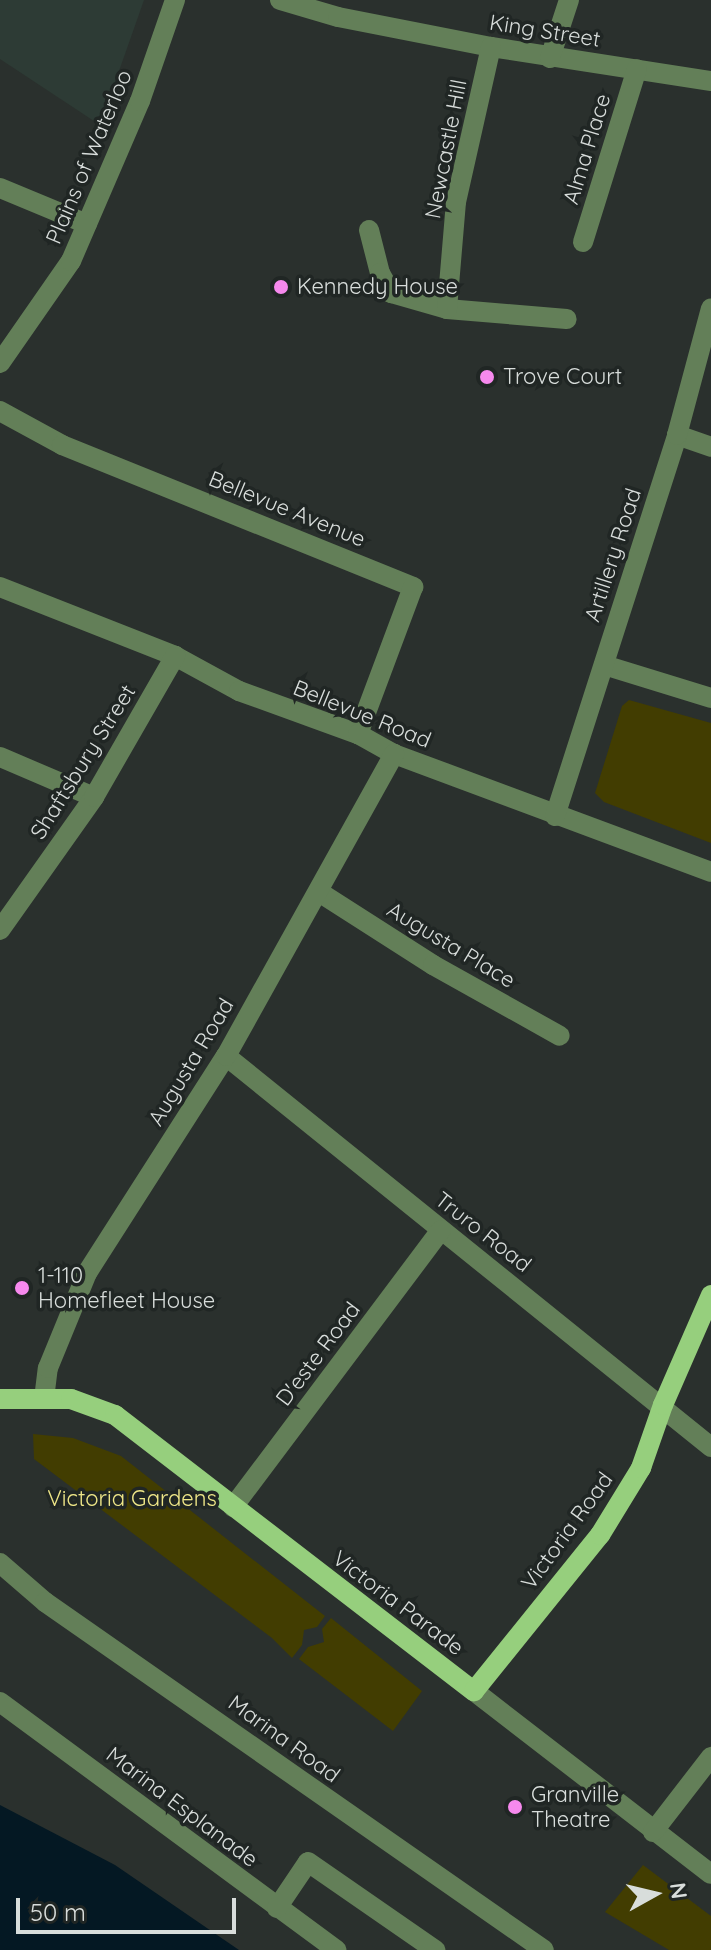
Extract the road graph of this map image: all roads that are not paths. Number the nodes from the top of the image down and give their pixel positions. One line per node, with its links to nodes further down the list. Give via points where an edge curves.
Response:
1 (175, 0): 10 (street, Plains of Waterloo, via 140,101)
2 (280, 0): 4 (street, King Street)
3 (569, 0): 6 (street)
4 (340, 8): 5 (street, King Street)
5 (491, 47): 6 (street, King Street); 14 (street, Newcastle Hill, via 456,202)
6 (550, 58): 7 (street, King Street)
7 (637, 69): 8 (street, King Street); 12 (street, Alma Place)
8 (711, 81)
9 (0, 188): 10 (street)
10 (87, 224): 16 (street, Plains of Waterloo, via 71,261)
11 (369, 230): 14 (street, via 391,293)
12 (583, 242)
13 (711, 308): 18 (street, Artillery Road)
14 (447, 309): 15 (street)
15 (567, 319)
16 (3, 350)
17 (0, 411): 24 (street, Bellevue Avenue, via 62,445 413,587)
18 (677, 435): 19 (street); 22 (street, Artillery Road)
19 (711, 447)
20 (0, 587): 21 (street, Bellevue Road)
21 (175, 656): 24 (street, Bellevue Road, via 239,691); 27 (street, Shaftsbury Street)
22 (604, 665): 23 (street); 28 (street, Artillery Road)
23 (711, 698)
24 (358, 734): 25 (street, Bellevue Road)
25 (394, 754): 28 (street, Bellevue Road); 30 (street, Augusta Road)
26 (0, 757): 27 (street)
27 (94, 797): 31 (street, Shaftsbury Street)
28 (555, 816): 29 (street, Bellevue Road)
29 (711, 872)
30 (319, 892): 32 (street, Augusta Place, via 433,965); 33 (street, Augusta Road)
31 (0, 930)
32 (560, 1036)
33 (226, 1056): 34 (street, Truro Road); 37 (street, Augusta Road, via 87,1273 48,1368)
34 (441, 1230): 38 (street, Truro Road); 40 (street, D'este Road)
35 (711, 1295): 38 (main road, Victoria Road)
36 (0, 1399): 37 (main road, Victoria Parade)
37 (44, 1399): 40 (main road, Victoria Parade, via 71,1399 115,1415)
38 (663, 1405): 39 (street, Truro Road); 42 (main road, Victoria Road, via 641,1468 600,1535)
39 (711, 1447)
40 (233, 1507): 42 (main road, Victoria Parade)
41 (0, 1563): 50 (street, Marina Road, via 45,1602)
42 (474, 1691): 45 (street, Victoria Parade)
43 (0, 1702): 47 (street, Marina Esplanade)
44 (711, 1757): 45 (street)
45 (653, 1832): 46 (street, Victoria Parade)
46 (711, 1874)
47 (277, 1908): 48 (street, Marina Esplanade); 49 (street, via 308,1862)
48 (336, 1950)
49 (435, 1950)
50 (544, 1950)

